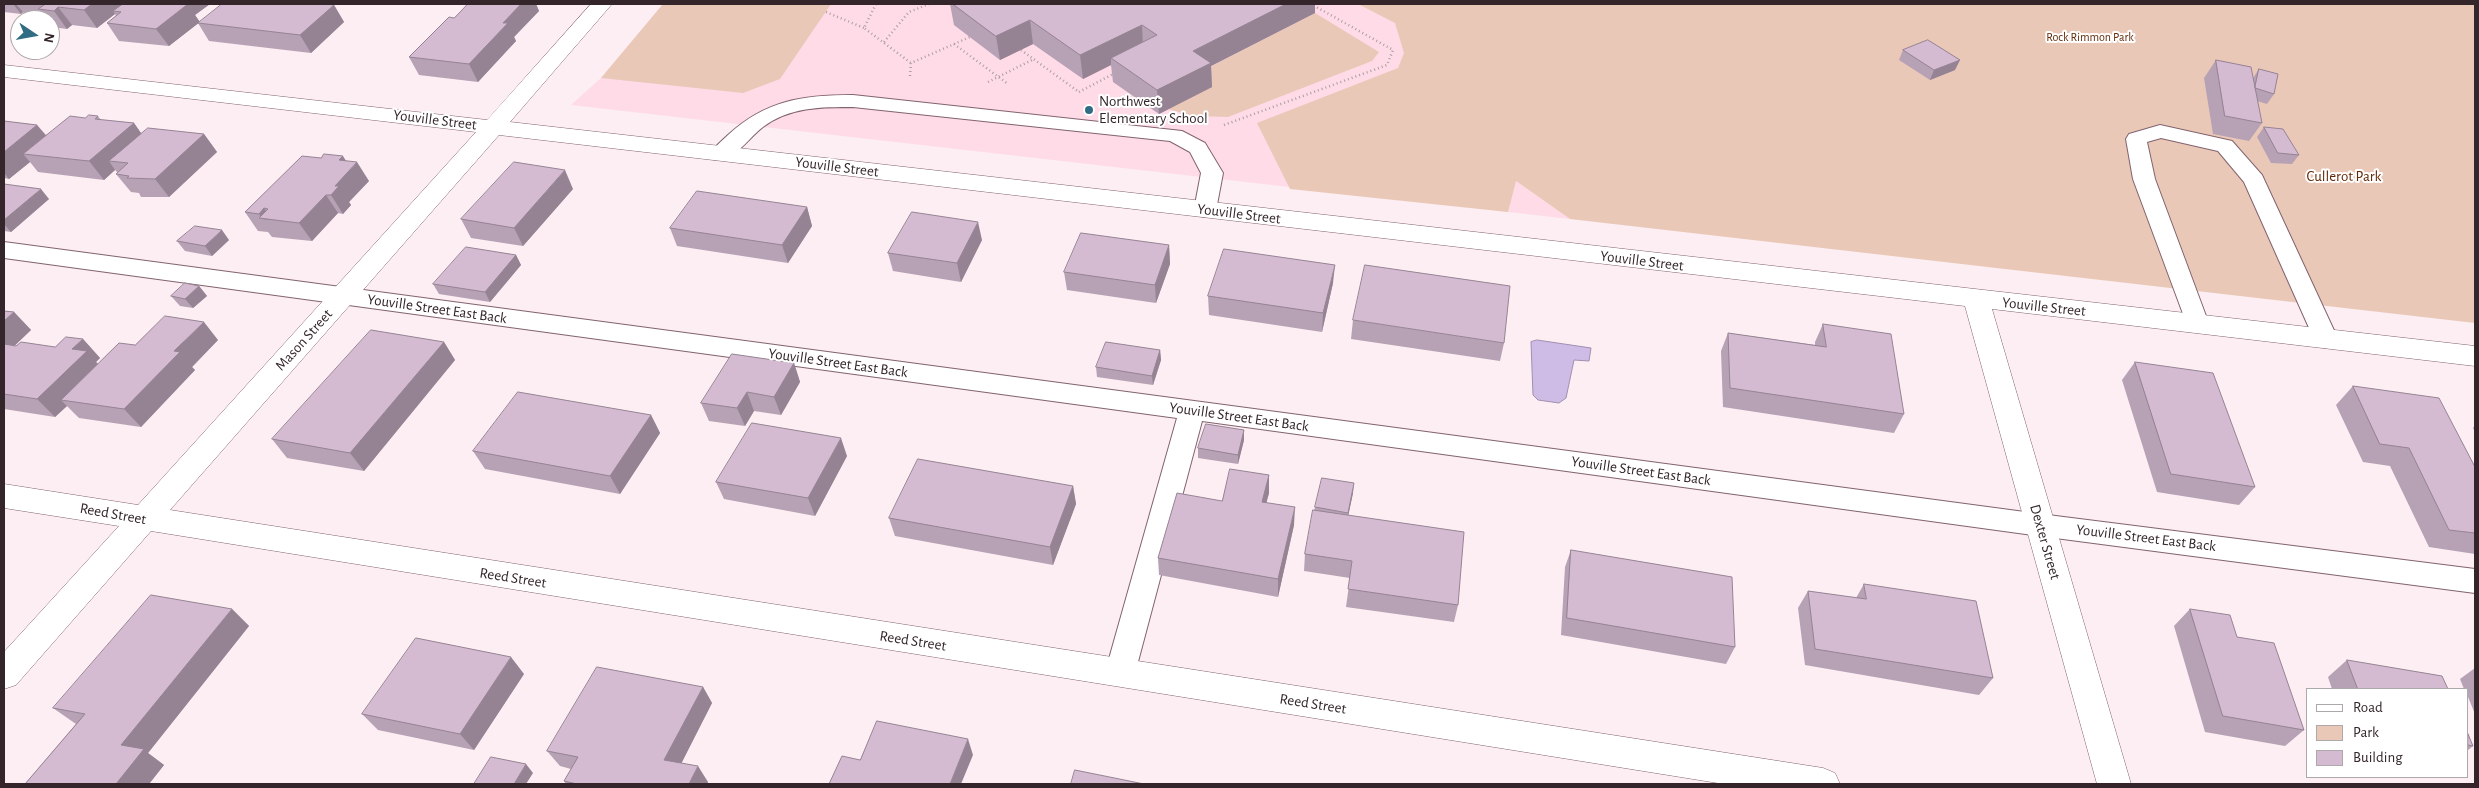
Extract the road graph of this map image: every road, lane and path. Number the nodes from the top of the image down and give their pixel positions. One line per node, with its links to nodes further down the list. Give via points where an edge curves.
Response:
1 (602, 4): 22 (street, Mason Street)
2 (876, 4): 6 (path)
3 (929, 4): 8 (path, via 909,12)
4 (1311, 4): 23 (path, via 1393,50 1387,65)
5 (826, 12): 6 (path)
6 (864, 28): 8 (path)
7 (970, 37): 9 (path)
8 (884, 42): 12 (path)
9 (954, 44): 12 (path); 15 (path)
10 (1021, 50): 11 (path)
11 (1034, 59): 15 (path); 19 (path)
12 (911, 63): 16 (path)
13 (4, 70): 22 (street, Youville Street)
14 (1119, 71): 19 (path)
15 (998, 77): 17 (path); 18 (path)
16 (909, 80)
17 (980, 85)
18 (1011, 87)
19 (1079, 92): 20 (path); 21 (path)
20 (1070, 96)
21 (1086, 96)
22 (492, 127): 24 (street, Youville Street); 27 (street, Mason Street)
23 (1184, 140): 24 (lane, via 1175,135 853,101 820,101 783,108 761,118); 25 (lane, via 1198,148 1212,173)
24 (720, 154): 25 (street, Youville Street)
25 (1205, 210): 28 (street, Youville Street)
26 (4, 250): 27 (lane, Youville Street East Back)
27 (344, 296): 32 (lane, Youville Street East Back); 34 (street, Mason Street)
28 (1976, 299): 29 (street, Youville Street); 35 (street, Dexter Street)
29 (2197, 324): 30 (street, Youville Street); 30 (lane, via 2144,179 2136,139 2160,131 2224,146 2254,180)
30 (2326, 339): 31 (street, Youville Street)
31 (2475, 356)
32 (1192, 410): 35 (lane, Youville Street East Back); 37 (lane)
33 (4, 496): 34 (street, Reed Street)
34 (143, 520): 37 (street, Reed Street); 38 (street, Mason Street)
35 (2040, 525): 36 (lane, Youville Street East Back); 40 (street, Dexter Street)
36 (2475, 581)
37 (1120, 673): 39 (street, Reed Street)
38 (4, 674)
39 (1823, 784)
40 (2114, 784)

